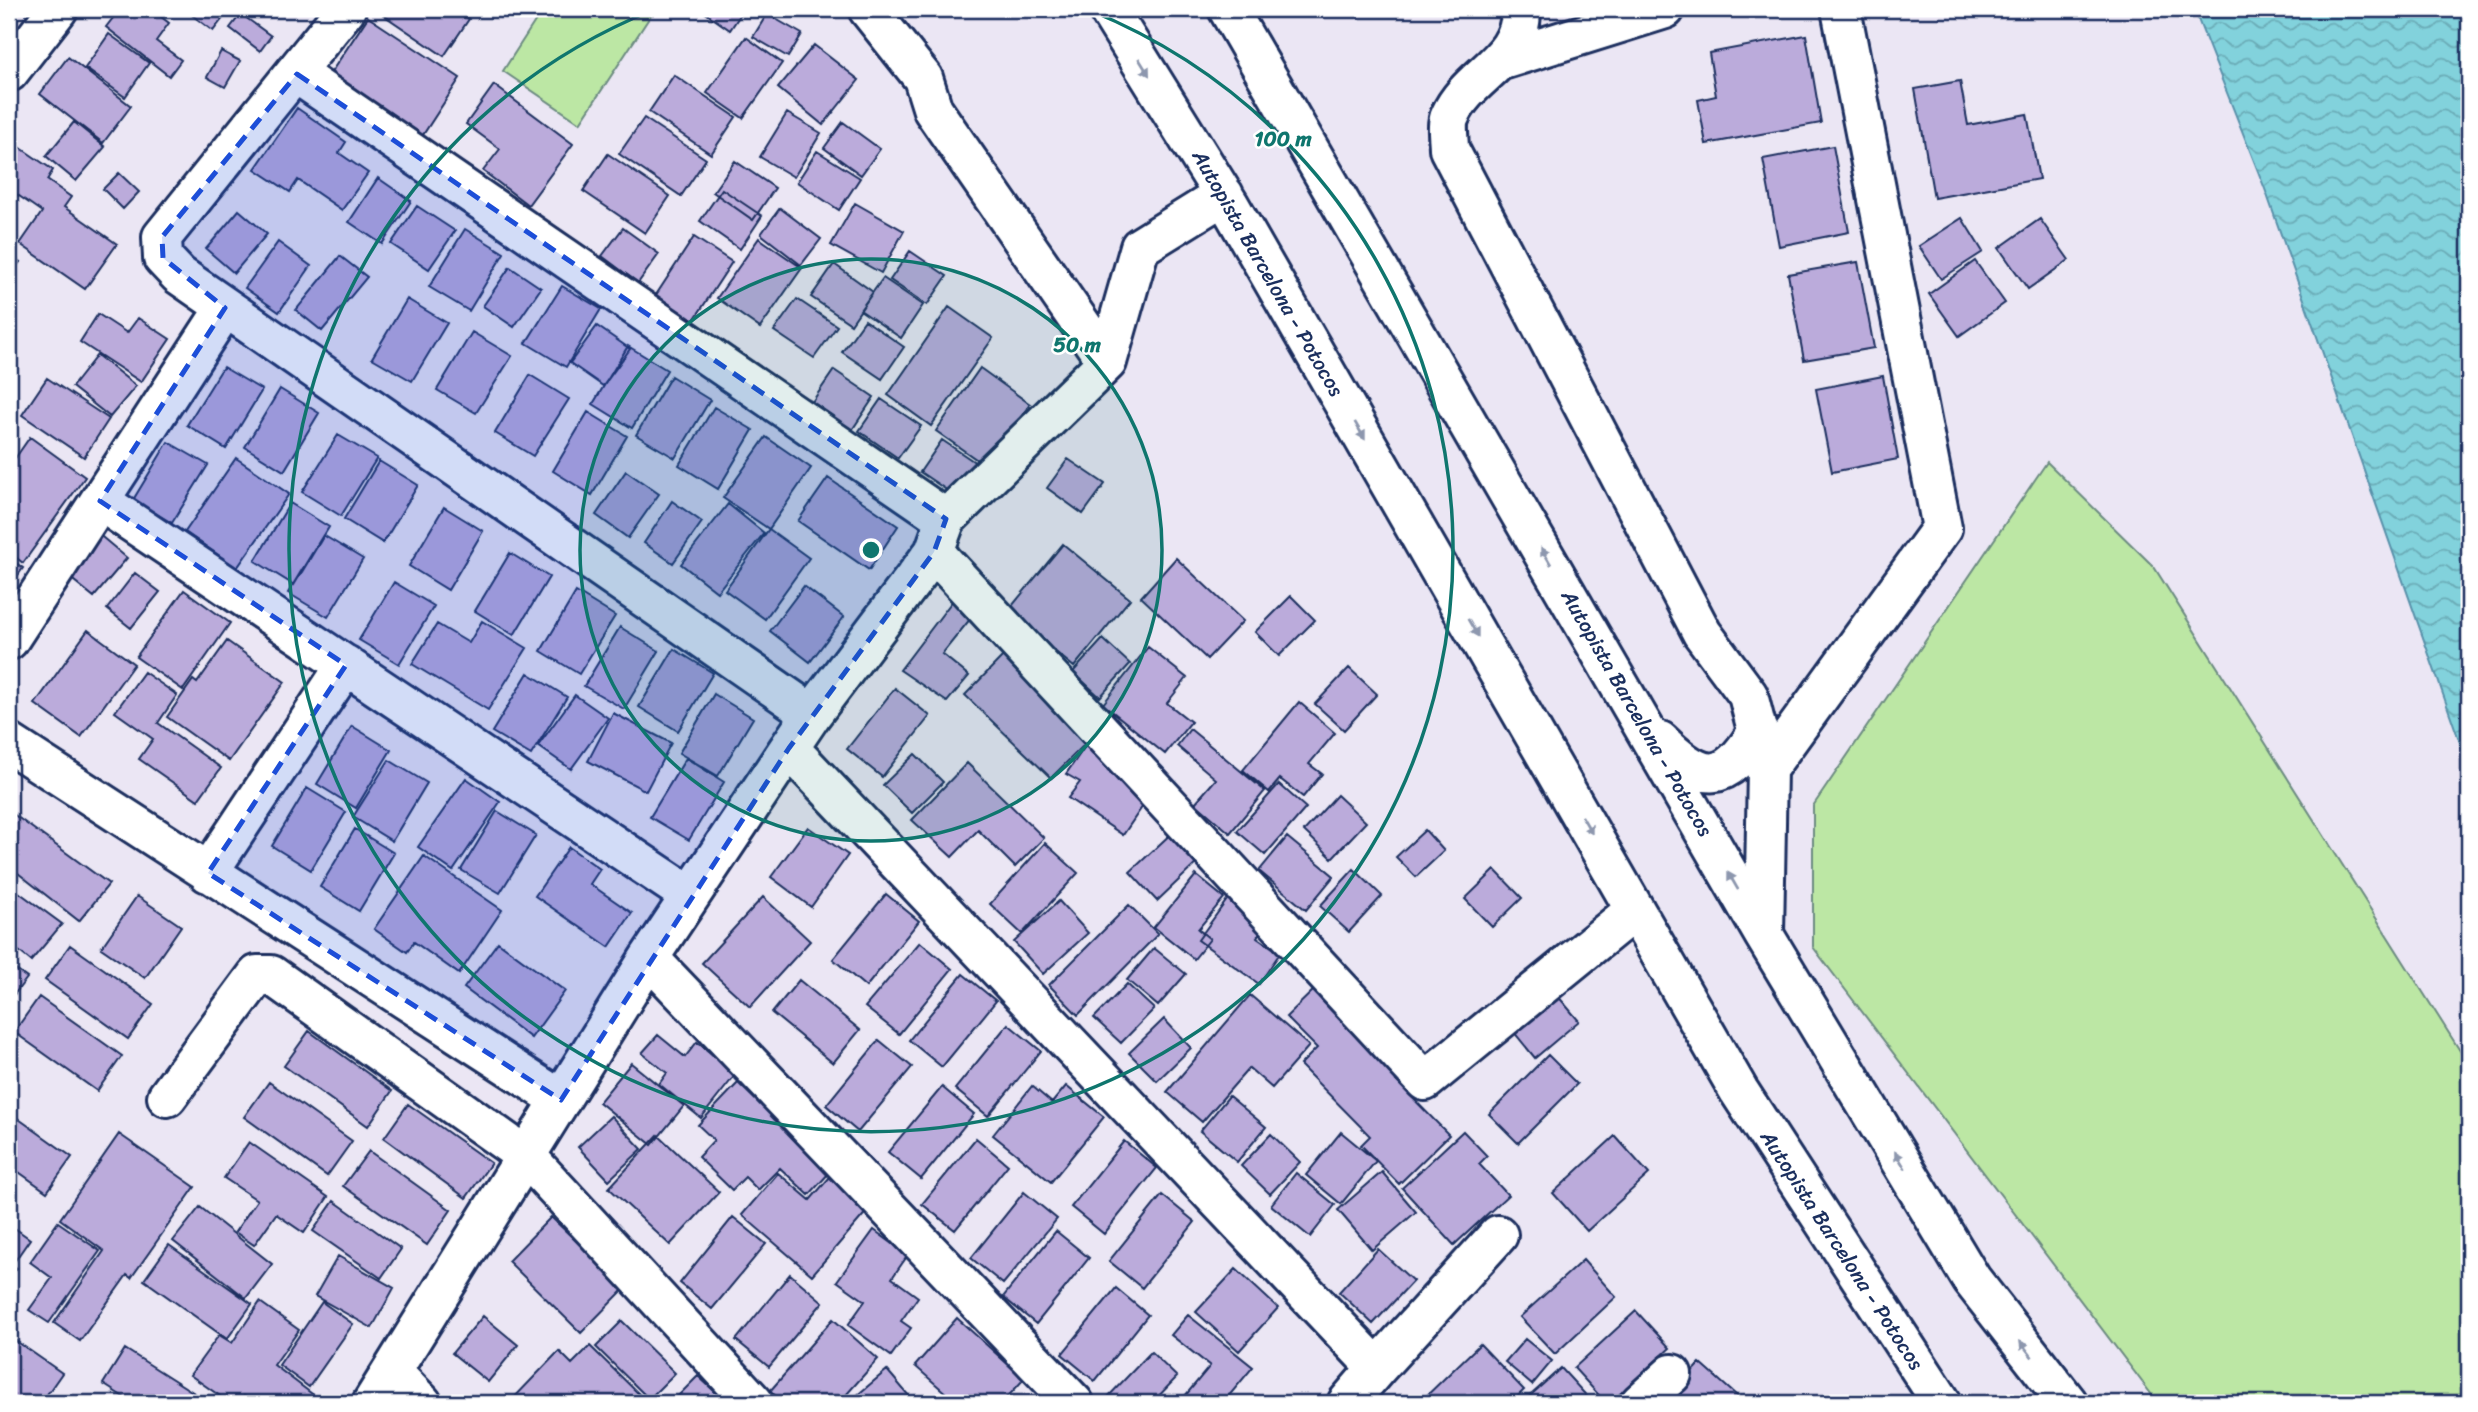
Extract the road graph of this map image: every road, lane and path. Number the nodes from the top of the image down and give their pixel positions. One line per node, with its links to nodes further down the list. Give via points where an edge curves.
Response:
1 (58, 9): 10 (street)
2 (346, 9): 11 (street)
3 (868, 9): 14 (street, via 923,78 933,110)
4 (1108, 9): 12 (street, Autopista Barcelona - Potocos, one-way to 12)
5 (1228, 9): 20 (street, Autopista Barcelona - Potocos, one-way to 5)
6 (1521, 9): 9 (street, via 1521,27)
7 (1665, 9): 9 (street)
8 (1841, 9): 24 (street, via 1942,528)
9 (1502, 60): 21 (street, via 1472,84 1449,118 1449,149 1702,633 1748,695)
10 (9, 72)
11 (297, 74): 13 (street, via 162,237 163,258); 16 (street)
12 (1224, 195): 14 (street, via 1140,247); 27 (street, Autopista Barcelona - Potocos, one-way to 27)
13 (225, 308): 15 (street); 19 (street)
14 (1107, 362): 16 (street)
15 (100, 501): 17 (street); 18 (street)
16 (940, 536): 19 (street); 27 (street, via 1425,1081)
17 (9, 640)
18 (346, 665): 25 (street); 26 (street)
19 (812, 713): 23 (street)
20 (1642, 723): 21 (street, via 1697,770 1717,773 1741,759); 28 (street, Autopista Barcelona - Potocos, one-way to 20)
21 (1758, 731): 24 (street)
22 (9, 743): 25 (street)
23 (789, 748): 26 (street); 34 (street)
24 (1767, 769): 28 (street)
25 (208, 873): 31 (street)
26 (689, 895): 29 (street)
27 (1635, 910): 43 (street, Autopista Barcelona - Potocos, via 1740,1091)
28 (1764, 935): 44 (street, Autopista Barcelona - Potocos, one-way to 28, via 1972,1280)
29 (649, 958): 31 (street); 40 (street)
30 (167, 1097): 32 (street, via 257,975 271,975)
31 (561, 1100): 32 (street)
32 (527, 1157): 35 (street); 39 (street)
33 (1498, 1235): 34 (street)
34 (1377, 1368): 41 (street)
35 (393, 1373): 37 (street); 38 (street)
36 (1672, 1374): 42 (street)
37 (372, 1403)
38 (422, 1403)
39 (754, 1403)
40 (1074, 1403)
41 (1347, 1403)
42 (1640, 1403)
43 (1941, 1403)
44 (2068, 1403)

